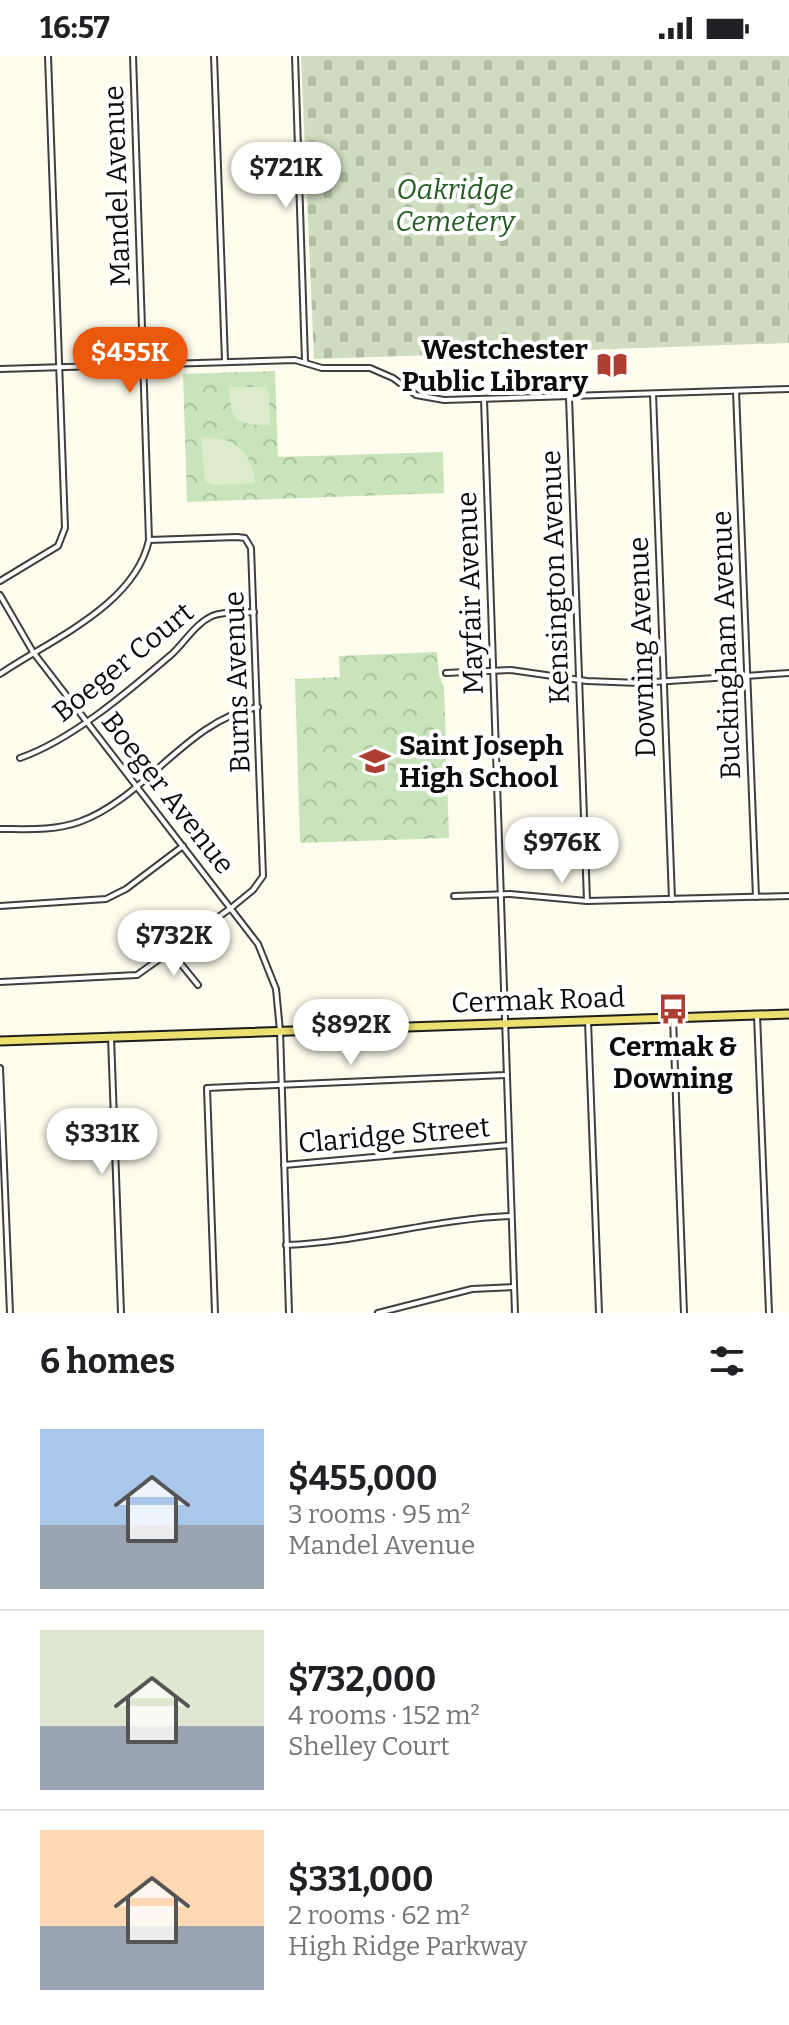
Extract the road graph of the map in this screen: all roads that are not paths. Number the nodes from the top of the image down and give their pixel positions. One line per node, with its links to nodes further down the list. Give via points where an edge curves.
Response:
1 (48, 56): 8 (street)
2 (133, 56): 7 (street, Mandel Avenue)
3 (214, 56): 5 (street)
4 (295, 56): 6 (street)
5 (225, 362): 6 (street); 7 (street)
6 (305, 362): 14 (street, via 322,368 378,370 430,399)
7 (144, 365): 8 (street); 15 (street, Mandel Avenue)
8 (59, 368): 9 (street); 16 (street, via 64,536 51,551)
9 (0, 369)
10 (789, 389): 11 (street)
11 (736, 391): 12 (street); 24 (street, Buckingham Avenue)
12 (653, 394): 13 (street); 26 (street, Downing Avenue)
13 (569, 397): 14 (street); 25 (street, Kensington Avenue)
14 (484, 399): 20 (street, Mayfair Avenue)
15 (149, 540): 18 (street, Burns Avenue, via 245,538 252,555); 19 (street, Mandel Avenue, via 141,567 124,590)
16 (0, 581)
17 (0, 595): 19 (street, Boeger Avenue)
18 (254, 612): 27 (street, Burns Avenue); 28 (street, Boeger Court, via 207,619 170,656)
19 (33, 652): 23 (street, Mandel Avenue); 28 (street, Boeger Avenue)
20 (493, 672): 21 (street); 25 (street); 33 (street, Mayfair Avenue)
21 (446, 673)
22 (789, 673): 24 (street)
23 (0, 674)
24 (747, 677): 26 (street); 36 (street, Buckingham Avenue)
25 (579, 680): 26 (street); 38 (street, Kensington Avenue)
26 (663, 682): 37 (street, Downing Avenue)
27 (258, 707): 30 (street, via 218,722); 40 (street, Burns Avenue, via 264,871 253,890)
28 (86, 720): 29 (street, Boeger Court); 30 (street, Boeger Avenue)
29 (20, 758)
30 (136, 785): 31 (street, via 80,822); 32 (street, Boeger Avenue)
31 (0, 829)
32 (183, 846): 39 (street, via 106,899); 40 (street, Boeger Avenue)
33 (501, 894): 34 (street); 38 (street); 48 (street, Mayfair Avenue)
34 (454, 896)
35 (789, 896): 36 (street)
36 (756, 897): 37 (street)
37 (672, 899): 38 (street)
38 (587, 901)
39 (0, 906)
40 (231, 908): 41 (street, Burns Avenue); 49 (street, Boeger Avenue, via 268,966)
41 (172, 953): 42 (street, Burns Avenue, via 128,977); 43 (street)
42 (0, 982)
43 (198, 985)
44 (789, 1014): 45 (main road, Cermak Road)
45 (757, 1015): 46 (main road, Cermak Road); 68 (street)
46 (673, 1018): 47 (main road, Cermak Road); 67 (street)
47 (588, 1021): 48 (main road, Cermak Road); 66 (street)
48 (504, 1023): 49 (main road, Cermak Road); 53 (street, Mayfair Avenue)
49 (280, 1031): 50 (main road, Cermak Road); 54 (street, Boeger Avenue)
50 (111, 1037): 51 (main road, Cermak Road); 61 (street)
51 (0, 1041)
52 (0, 1068): 60 (street)
53 (505, 1075): 54 (street); 55 (street, Mayfair Avenue)
54 (280, 1083): 56 (street, Boeger Avenue); 62 (street, via 207,1088)
55 (509, 1145): 56 (street, Claridge Street); 57 (street, Mayfair Avenue)
56 (283, 1165): 58 (street, Boeger Avenue)
57 (510, 1216): 58 (street, via 450,1221 339,1243); 59 (street, Mayfair Avenue)
58 (286, 1245): 63 (street, Boeger Avenue)
59 (514, 1287): 64 (street, via 472,1289); 65 (street, Mayfair Avenue)
60 (10, 1313)
61 (121, 1313)
62 (215, 1313)
63 (289, 1313)
64 (378, 1313)
65 (515, 1313)
66 (599, 1313)
67 (684, 1313)
68 (769, 1313)

